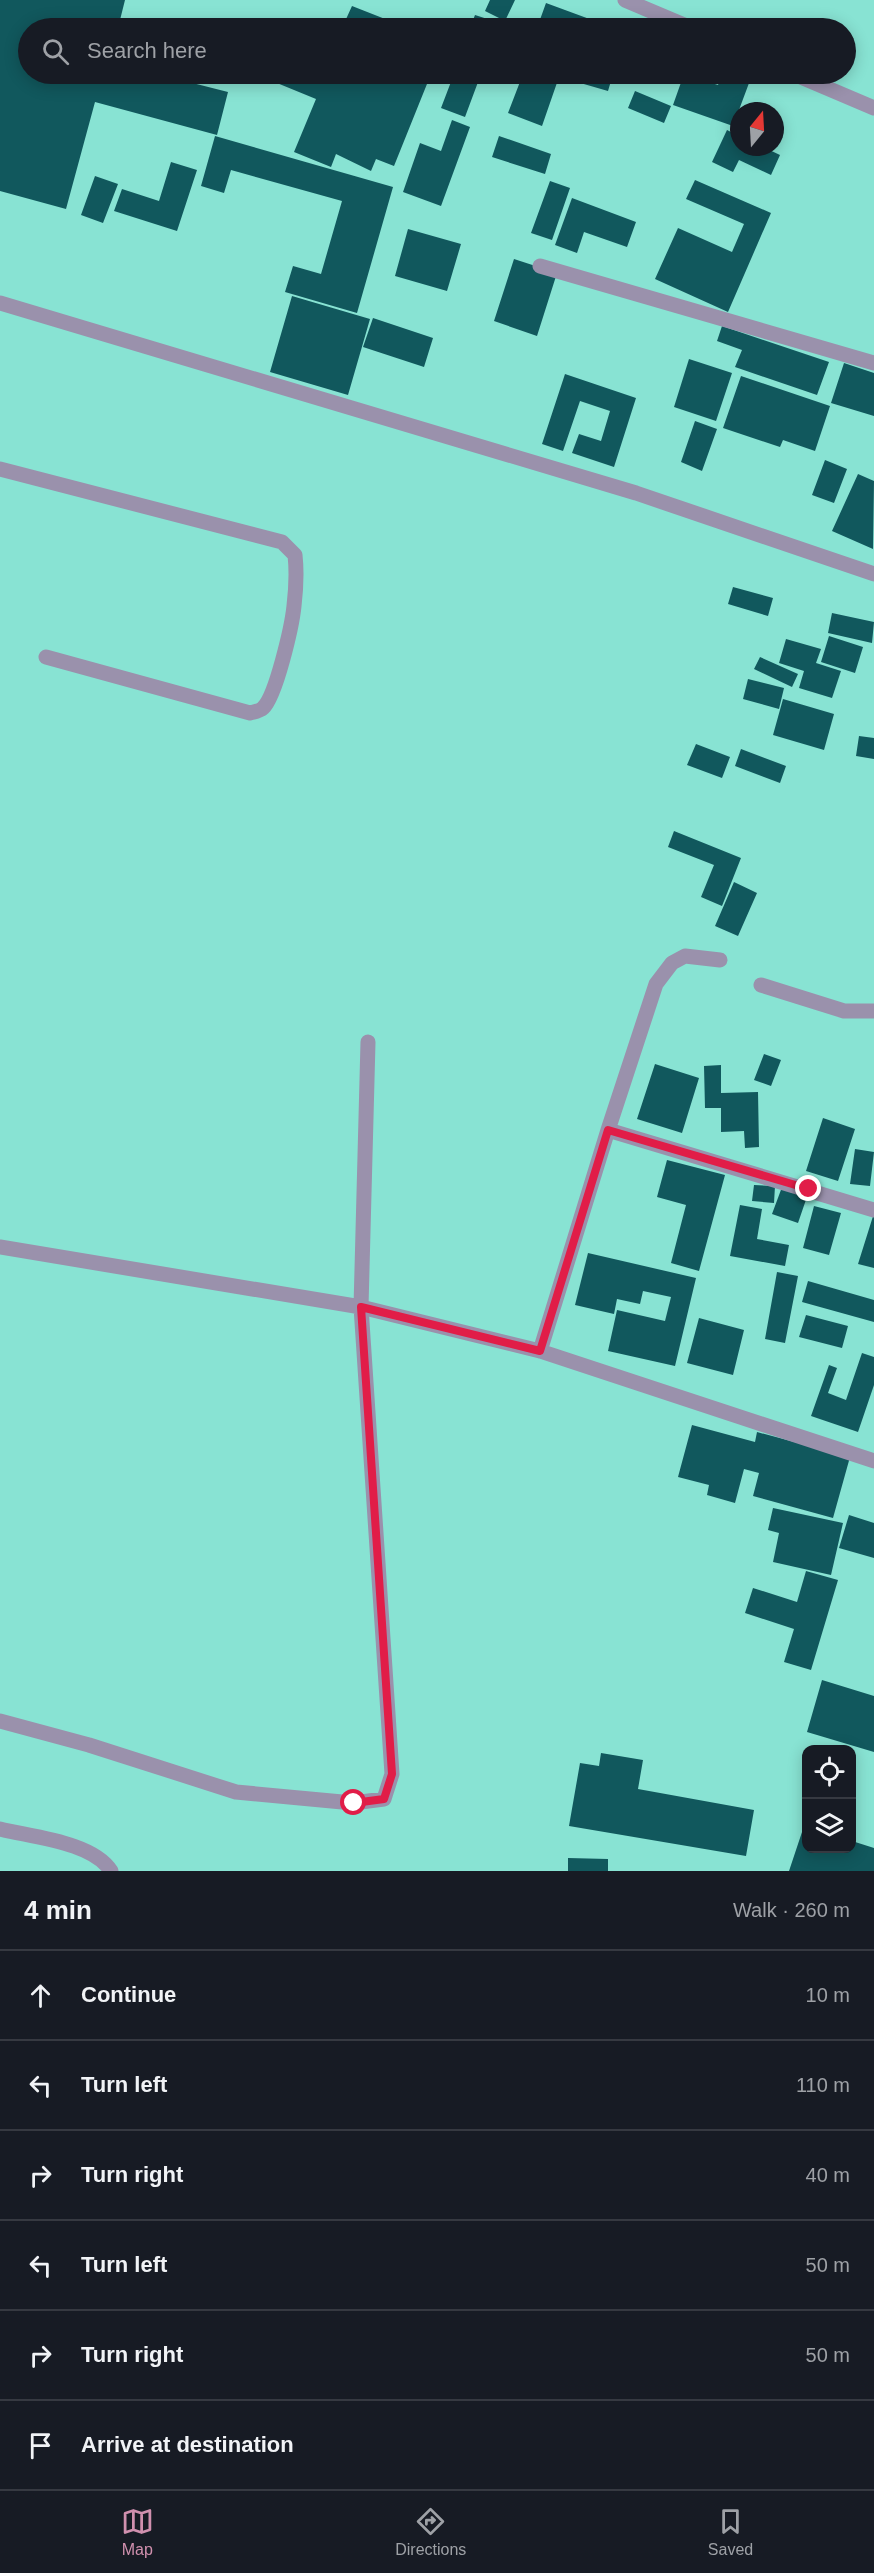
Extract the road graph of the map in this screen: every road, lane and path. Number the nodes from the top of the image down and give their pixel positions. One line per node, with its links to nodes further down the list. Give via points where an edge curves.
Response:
1 (625, 0): 2 (street)
2 (667, 18)
3 (818, 84): 4 (street)
4 (874, 108)
5 (540, 266): 7 (street)
6 (0, 303): 9 (street, via 636,493)
7 (874, 363)
8 (0, 469): 10 (street, via 282,542 295,555 294,608 269,699 257,712)
9 (874, 574)
10 (46, 657)
11 (720, 960): 15 (street, via 685,956 672,963 656,984)
12 (761, 985): 13 (street, via 844,1011)
13 (874, 1011)
14 (368, 1042): 18 (street)
15 (608, 1130): 16 (street); 19 (street)
16 (874, 1210)
17 (0, 1247): 18 (street)
18 (361, 1307): 19 (street); 21 (street, via 392,1774 384,1799 354,1803 236,1792)
19 (540, 1351): 20 (street)
20 (874, 1461)
21 (0, 1721)
22 (0, 1829): 23 (street, via 88,1850)
23 (111, 1871)

